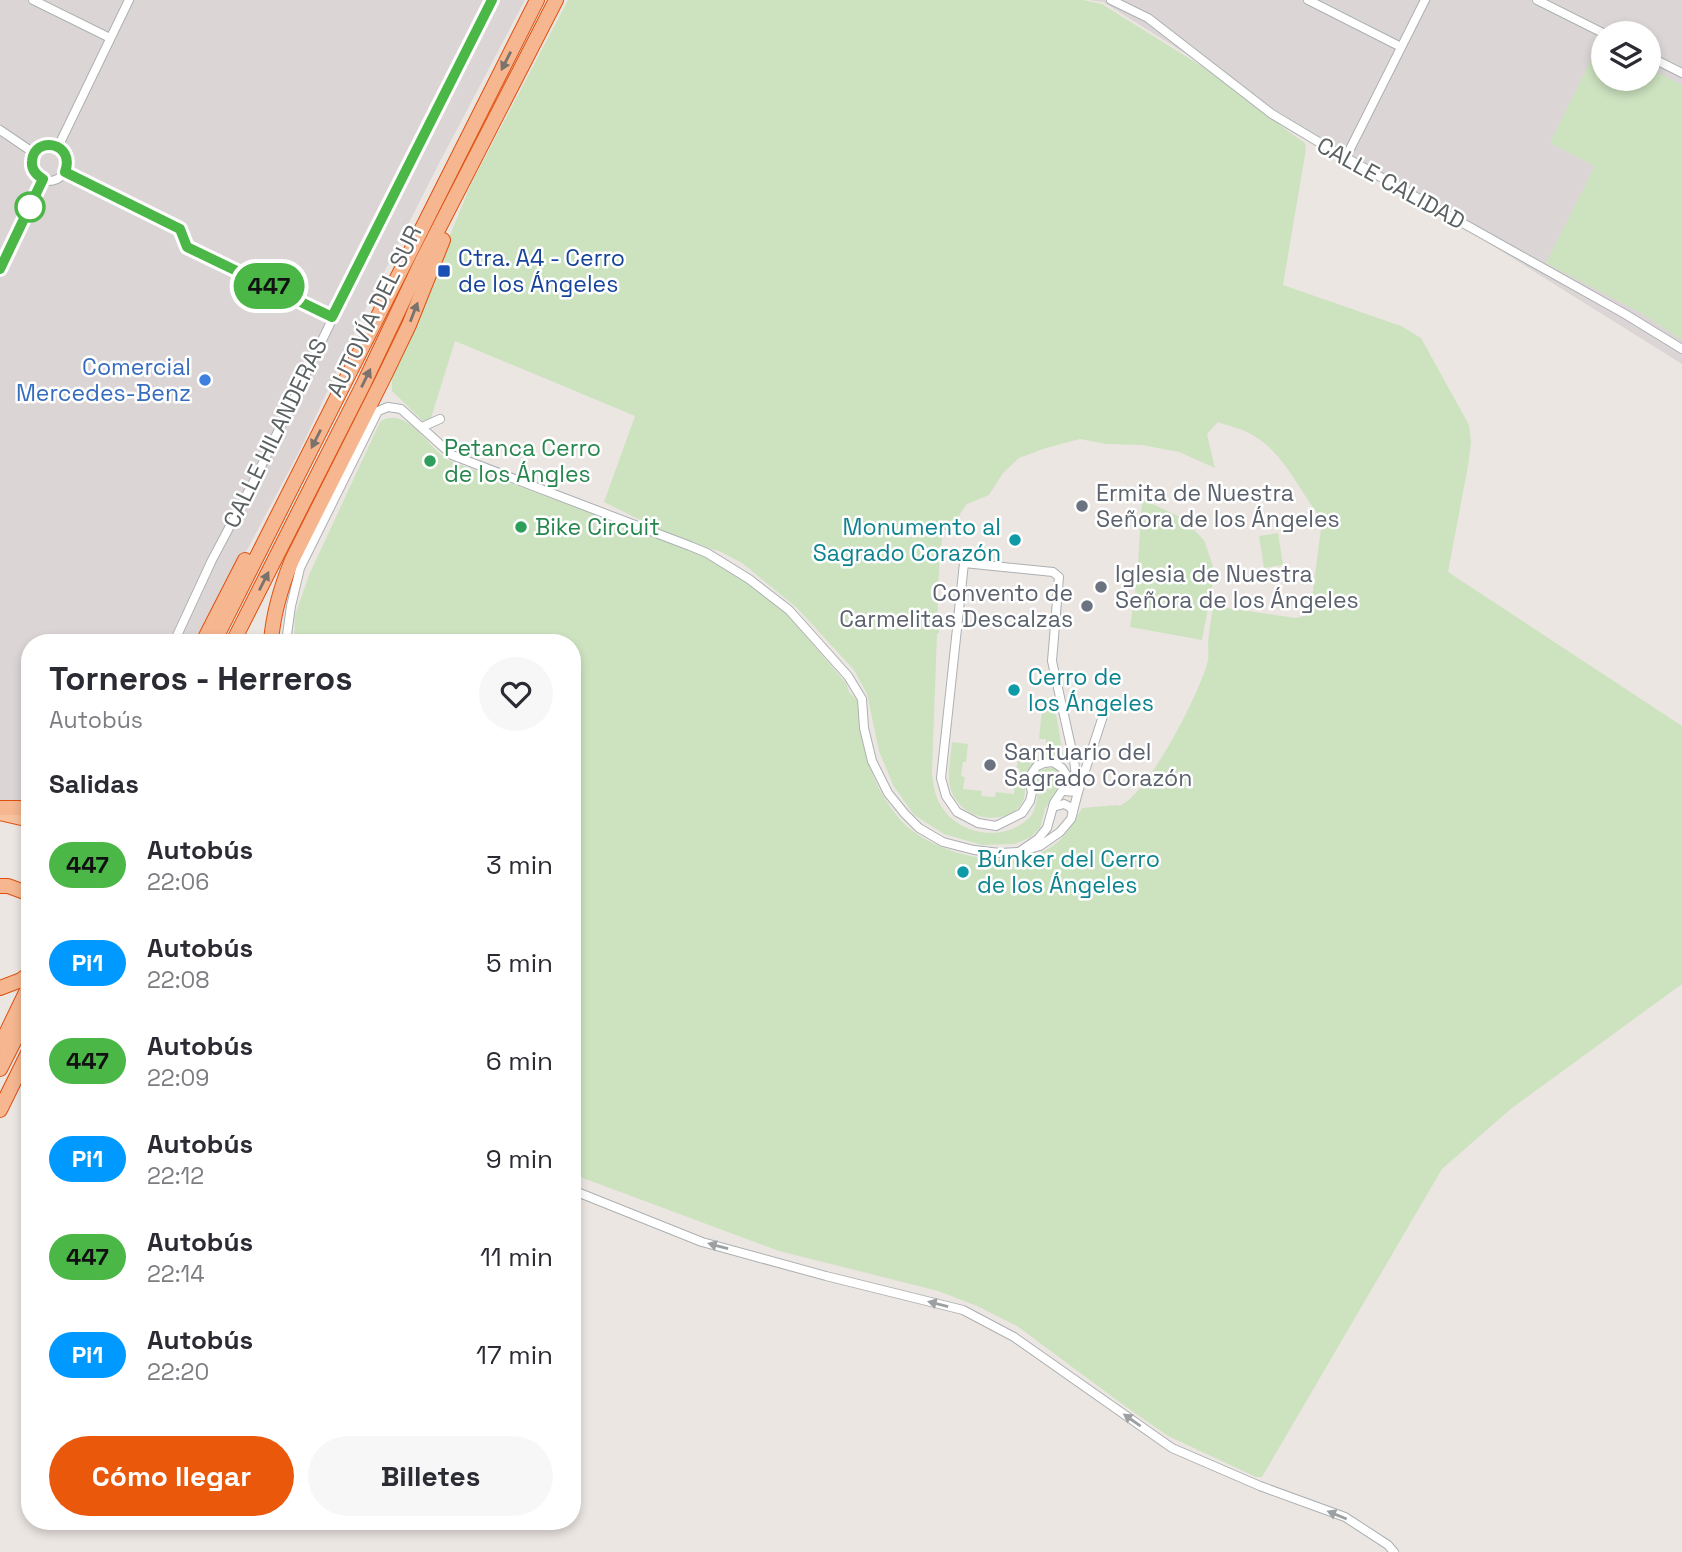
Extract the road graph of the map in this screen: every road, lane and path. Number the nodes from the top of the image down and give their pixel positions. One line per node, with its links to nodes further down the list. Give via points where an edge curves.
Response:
1 (33, 0): 11 (street)
2 (129, 0): 11 (street)
3 (492, 0): 23 (street, CALLE HILANDERAS)
4 (537, 0): 28 (highway, AUTOVÍA DEL SUR, one-way to 28, via 295,483 271,511)
5 (556, 0): 20 (highway, AUTOVÍA DEL SUR)
6 (1111, 0): 18 (street, CALLE CALIDAD, via 1148,18 1272,114)
7 (1308, 0): 12 (street)
8 (1425, 0): 12 (street)
9 (1537, 0): 10 (street)
10 (1591, 27)
11 (110, 38): 16 (street)
12 (1401, 47): 18 (street)
13 (1661, 62): 14 (street)
14 (1682, 73)
15 (0, 130): 17 (street)
16 (58, 147): 17 (street, via 42,146); 19 (street, via 66,155)
17 (34, 153): 21 (street, via 32,168)
18 (1346, 158): 24 (street, CALLE CALIDAD)
19 (65, 172): 21 (street); 23 (street, via 180,229 187,247)
20 (469, 172): 29 (highway, AUTOVÍA DEL SUR, one-way to 20); 30 (highway, one-way to 20, via 283,581 409,325)
21 (43, 179): 22 (street)
22 (0, 269)
23 (332, 317): 27 (street, CALLE HILANDERAS)
24 (1682, 349)
25 (440, 419): 26 (street)
26 (422, 427): 31 (street, via 401,410 388,407 378,411 299,568); 40 (street, via 452,455 690,546 749,579 789,610 848,676 862,699 872,761 905,814 943,842 974,850)
27 (178, 634)
28 (210, 634)
29 (237, 634)
30 (272, 634)
31 (287, 634)
32 (1105, 710): 34 (street)
33 (1063, 790): 34 (street); 34 (street, via 1066,776 1062,768 1053,762 1037,766 1029,781 1030,801 1022,813 996,826 978,823 957,811 946,796 941,778 964,563 1053,572 1059,577 1052,662); 35 (street)
34 (1078, 792): 38 (street)
35 (1053, 807): 38 (street, via 1064,804); 40 (street, via 1047,828)
36 (21, 809): 37 (highway)
37 (0, 811): 39 (highway)
38 (1073, 812): 40 (street, via 1060,832 1040,846)
39 (21, 817)
40 (1019, 852)
41 (0, 878): 43 (highway)
42 (0, 886): 44 (highway)
43 (21, 888)
44 (21, 890)
45 (21, 980): 46 (highway)
46 (0, 988)
47 (21, 1003): 49 (highway)
48 (21, 1028): 51 (highway)
49 (0, 1046)
50 (21, 1067): 53 (highway)
51 (0, 1069)
52 (21, 1080): 54 (highway)
53 (0, 1110)
54 (0, 1118)
55 (581, 1194): 56 (street, one-way to 55, via 1345,1517 1172,1448 1014,1337 963,1310 702,1242)
56 (1394, 1552)

